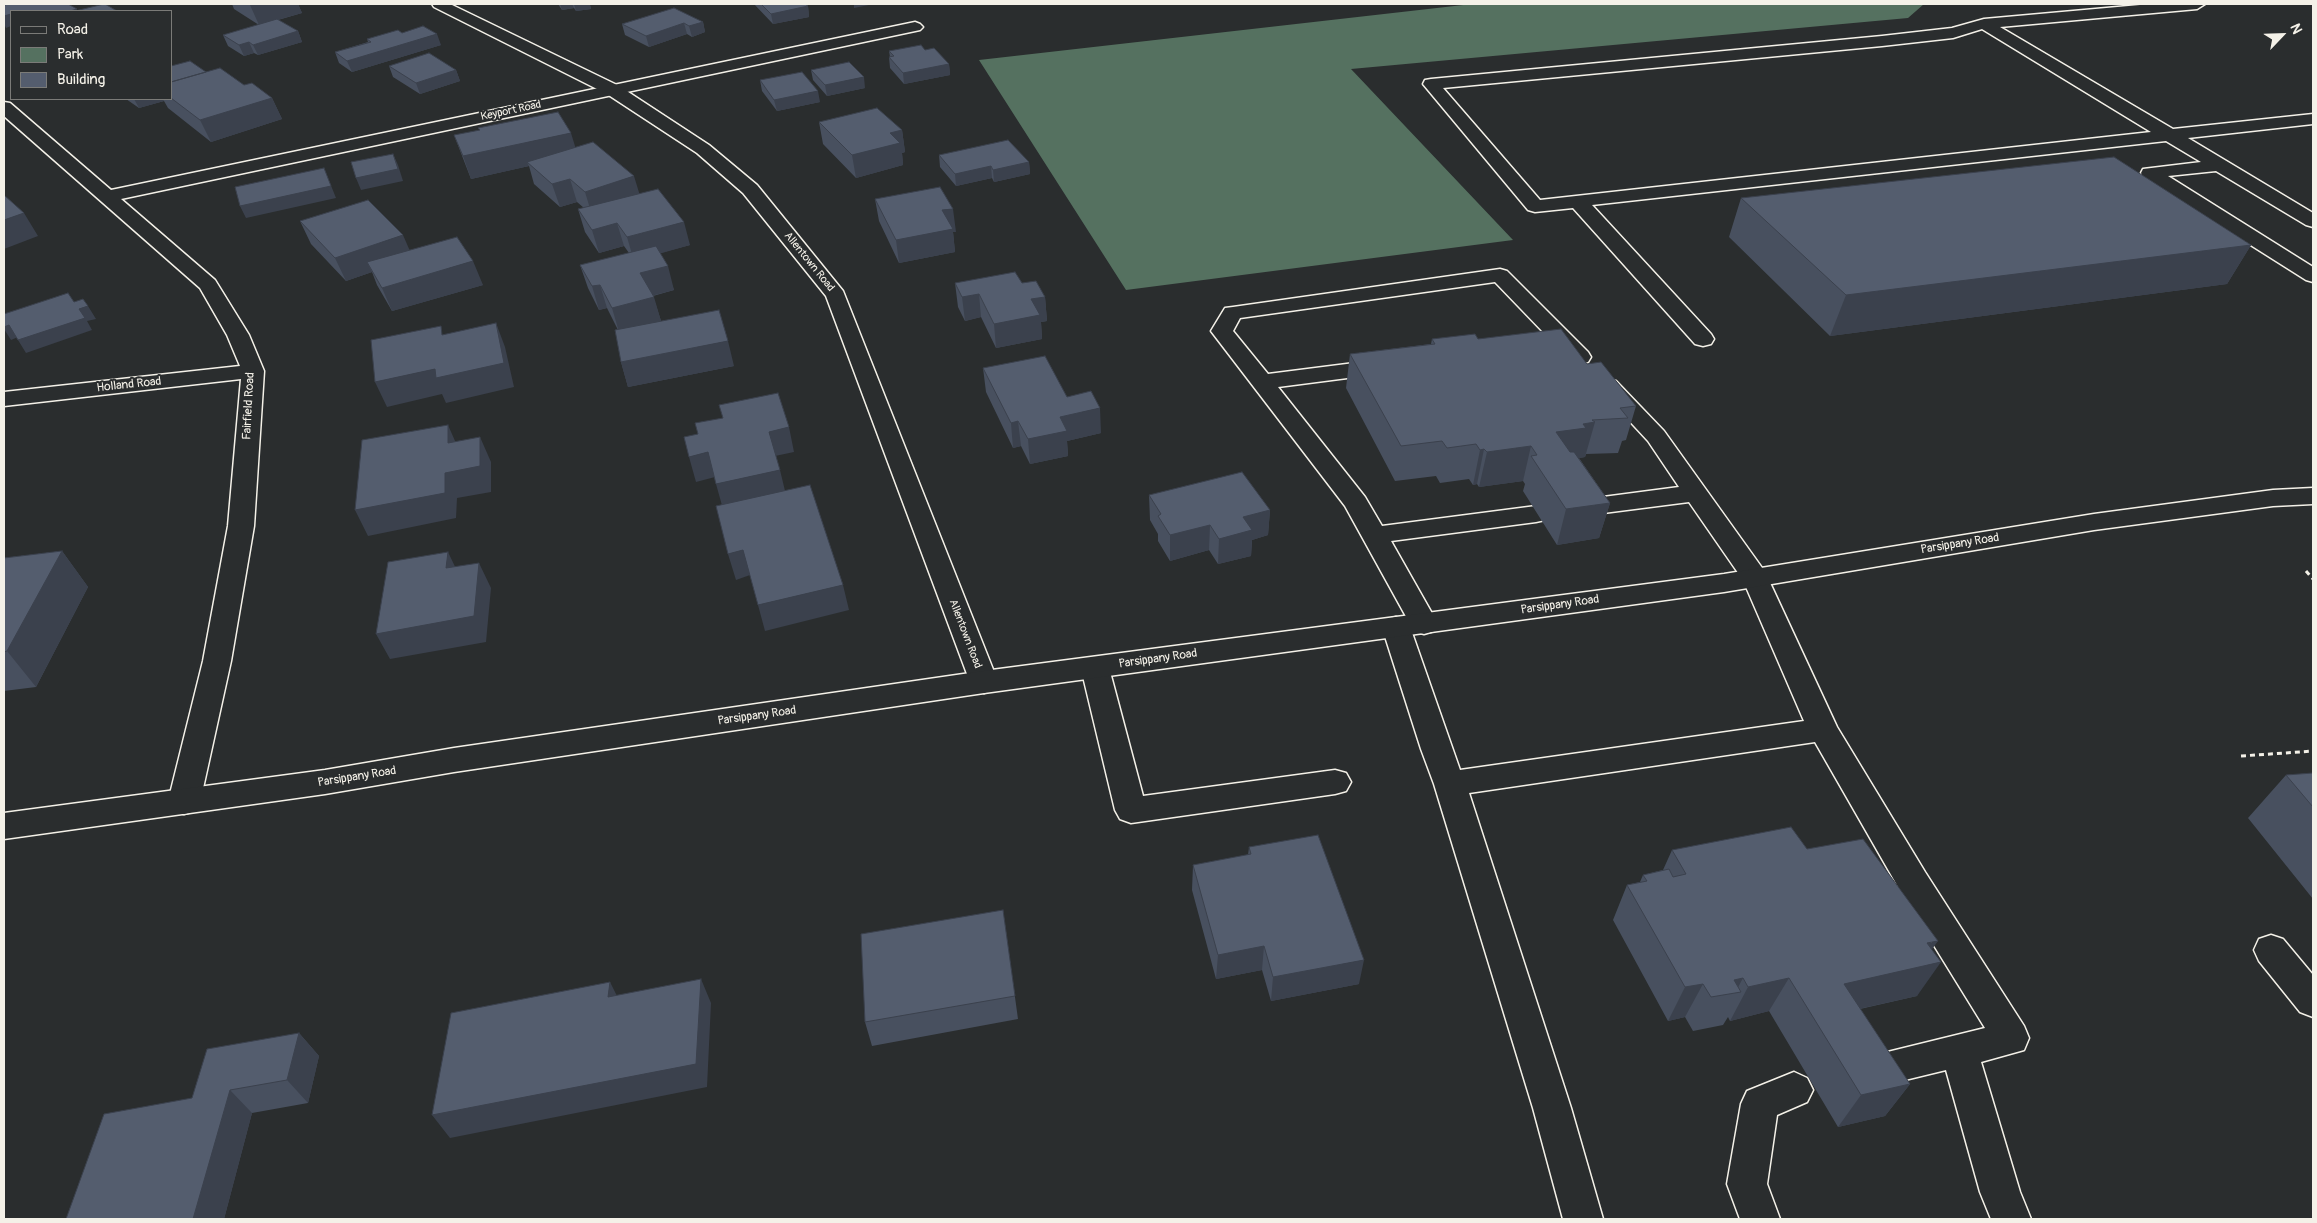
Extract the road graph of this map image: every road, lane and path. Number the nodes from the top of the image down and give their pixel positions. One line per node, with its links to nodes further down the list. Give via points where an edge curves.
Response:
1 (439, 4): 5 (street, Allentown Road)
2 (2197, 4): 3 (street)
3 (1984, 24): 8 (street); 11 (street, via 1953,33 1882,41 1431,84 1535,206)
4 (915, 27): 5 (street, Keyport Road)
5 (613, 90): 10 (street, Keyport Road); 31 (street, Allentown Road, via 703,149 750,189 836,295)
6 (4, 107): 10 (street, Fairfield Road)
7 (2313, 119): 8 (street)
8 (2170, 135): 9 (street); 11 (street)
9 (2219, 165): 12 (street); 13 (street, via 2150,172)
10 (108, 196): 18 (street, Fairfield Road, via 208,284 238,334)
11 (1577, 201): 14 (street)
12 (2313, 221)
13 (2313, 276)
14 (1703, 339)
15 (1566, 344): 16 (street); 19 (street, via 1500,275 1233,313 1222,331); 21 (street, via 1656,436)
16 (1537, 348)
17 (1409, 363): 19 (street)
18 (254, 371): 20 (street, Holland Road); 37 (street, Fairfield Road, via 241,526 217,661)
19 (1262, 382): 25 (street, via 1356,503)
20 (4, 399)
21 (1696, 493): 23 (street); 27 (street)
22 (2313, 496): 27 (street, Parsippany Road, via 2273,498 2094,522)
23 (1580, 508)
24 (1536, 514): 25 (street)
25 (1374, 535): 29 (street)
26 (2306, 571): 28 (path)
27 (1756, 578): 29 (street, Parsippany Road); 32 (street)
28 (2313, 579)
29 (1410, 625): 30 (street, Parsippany Road); 36 (street, via 1436,749)
30 (1095, 668): 31 (street, Parsippany Road); 35 (street, via 1131,810)
31 (984, 682): 37 (street, Parsippany Road)
32 (1823, 730): 36 (street); 41 (street, via 2011,1038)
33 (2313, 751): 34 (path)
34 (2241, 756)
35 (1335, 782)
36 (1450, 784): 45 (street, via 1549,1099)
37 (184, 802): 38 (street, Parsippany Road)
38 (6, 831)
39 (2271, 950): 40 (street)
40 (2313, 1001)
41 (1959, 1050): 42 (street); 44 (street)
42 (1868, 1072)
43 (1794, 1090): 46 (street, via 1760,1104 1747,1184)
44 (2005, 1205)
45 (1583, 1219)
46 (1760, 1219)

